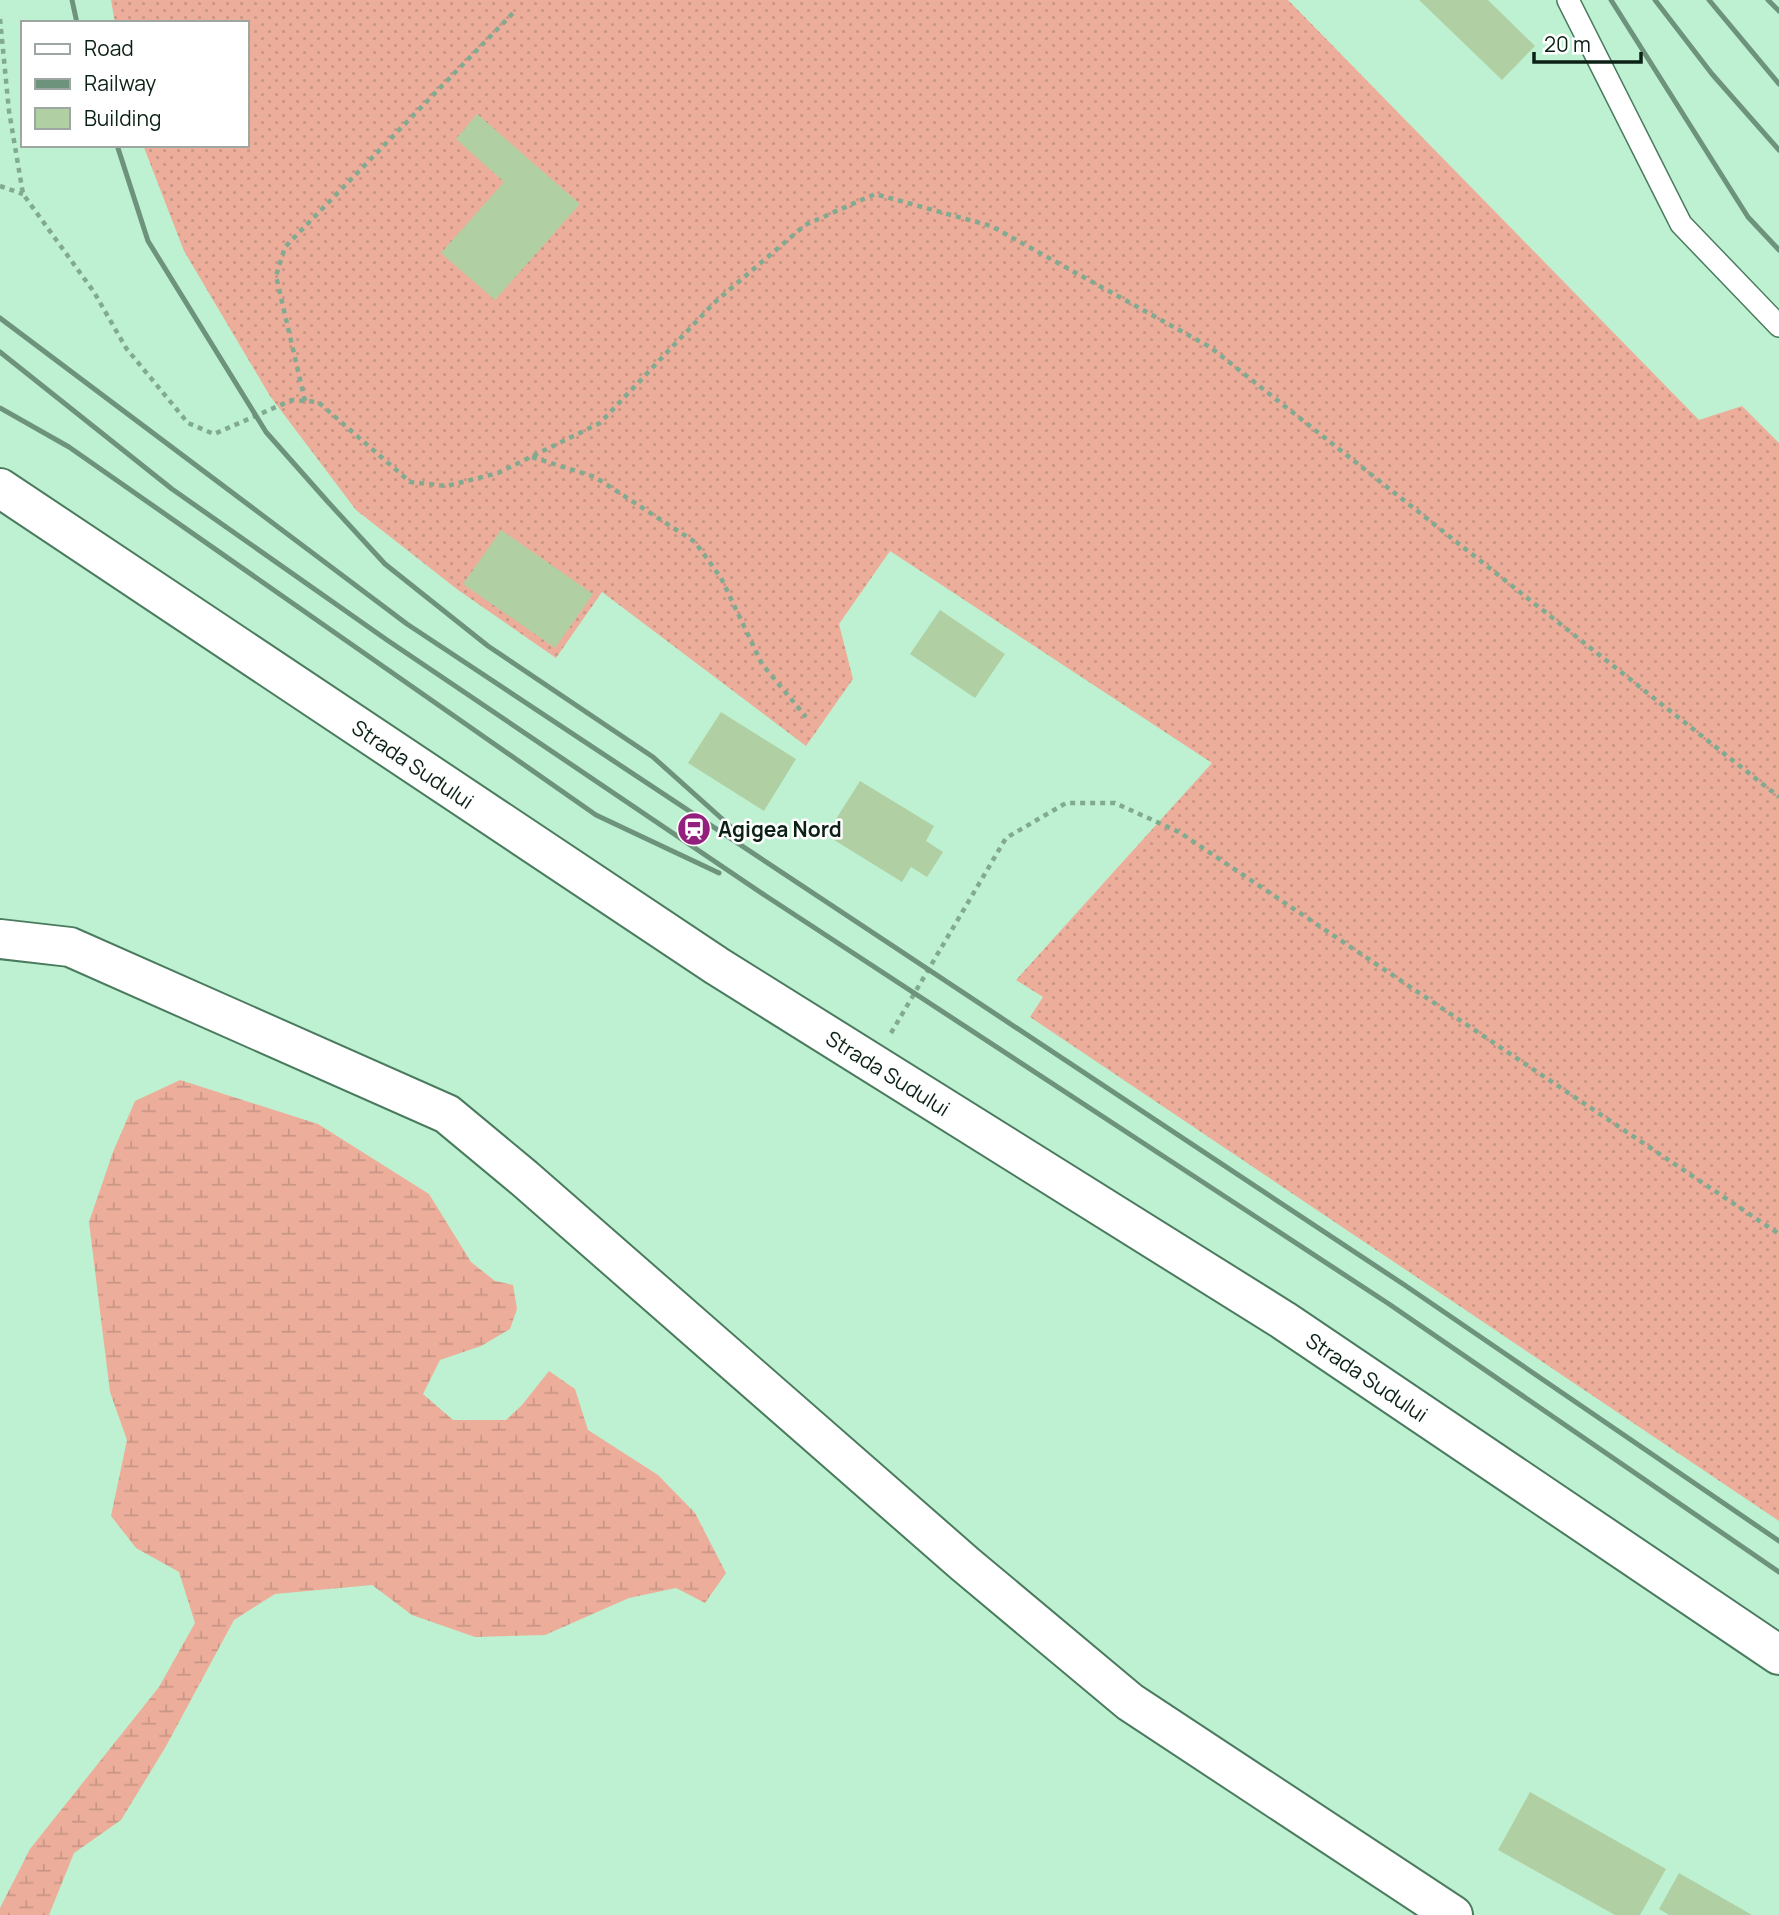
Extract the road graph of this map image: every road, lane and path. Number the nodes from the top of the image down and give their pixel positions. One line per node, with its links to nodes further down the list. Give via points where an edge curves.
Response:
1 (1568, 0): 6 (lane, via 1681,224)
2 (516, 10): 7 (path, via 285,247 276,276)
3 (0, 19): 5 (path)
4 (0, 186): 5 (path)
5 (23, 194): 7 (path, via 94,292 126,348 188,423 214,434 292,400)
6 (1779, 326)
7 (305, 401): 8 (path, via 318,402 410,482 447,486)
8 (531, 457): 10 (path, via 595,477 695,542 721,578 762,664); 11 (path, via 600,423 714,303 805,225 875,194 901,201 991,226 1210,347)
9 (0, 488): 13 (street, Strada Sudului, via 718,966)
10 (806, 717)
11 (1779, 797)
12 (0, 939): 16 (street, via 70,947 447,1114 1130,1702)
13 (873, 1063): 14 (path, via 1006,838 1066,803 1115,803 1179,832); 15 (street, Strada Sudului, via 1283,1320)
14 (1779, 1234)
15 (1779, 1655)
16 (1453, 1915)

